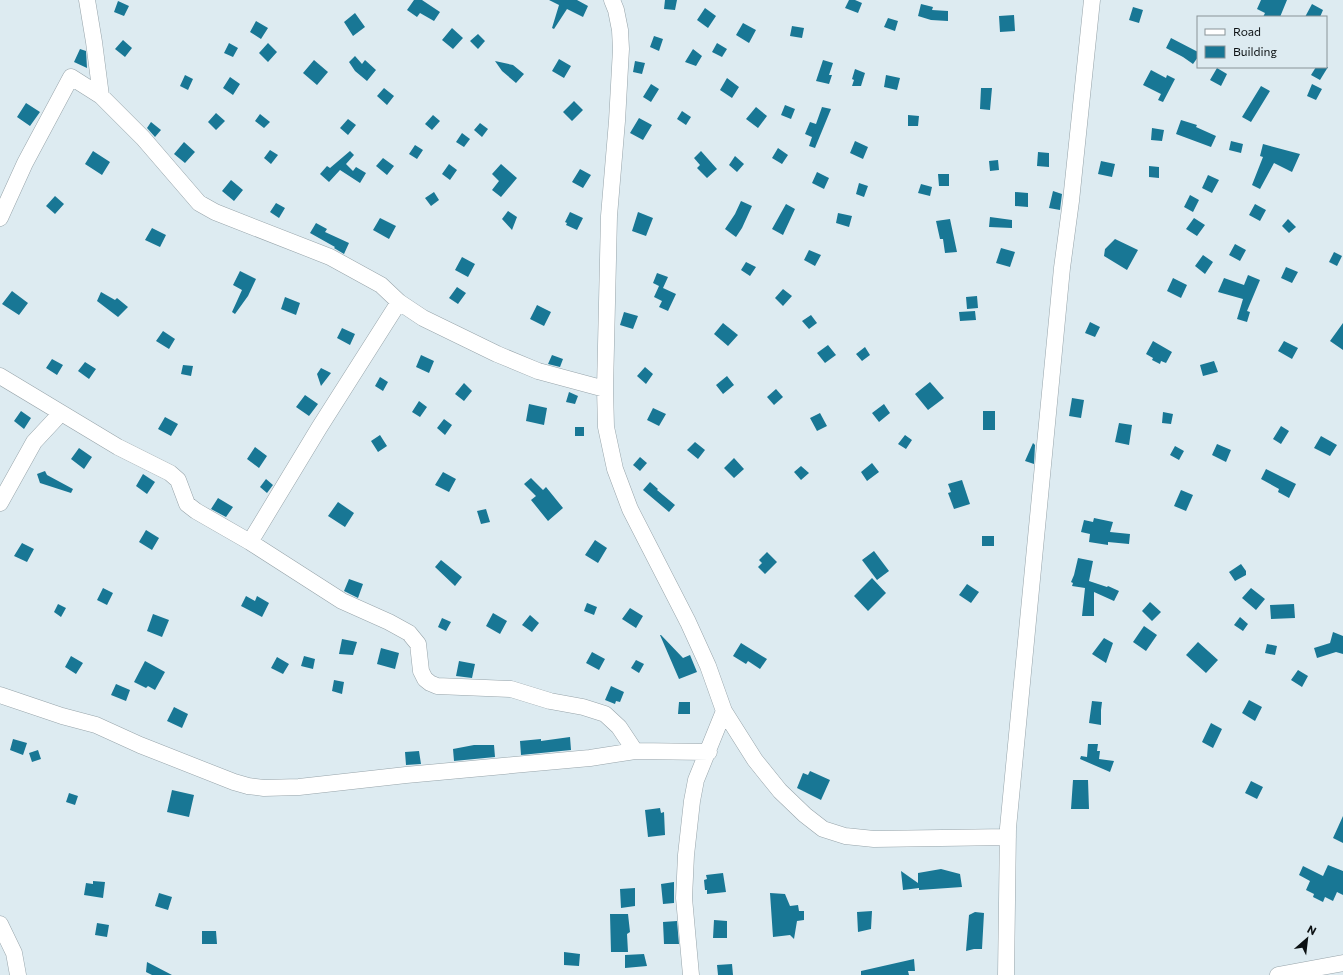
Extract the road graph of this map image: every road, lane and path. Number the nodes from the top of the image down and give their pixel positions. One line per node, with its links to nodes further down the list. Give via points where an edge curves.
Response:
1 (86, 0): 4 (street)
2 (612, 0): 8 (street, via 620,30 621,49 609,216)
3 (1092, 0): 16 (street, via 1061,276)
4 (101, 96): 5 (street, via 71,77 24,163); 6 (street, via 144,138 198,203 330,257 381,285)
5 (0, 218)
6 (399, 302): 8 (street, via 430,322 497,354 538,371); 11 (street)
7 (0, 376): 9 (street)
8 (605, 389): 13 (street, via 606,427 618,476 630,509 688,622 708,666)
9 (61, 414): 10 (street, via 34,442); 11 (street, via 170,473 178,480 187,504)
10 (0, 503)
11 (250, 542): 14 (street, via 342,601 409,633 418,644 421,671 430,683 437,686 511,689 605,714 619,727)
12 (0, 695): 14 (street, via 96,725 234,782 264,788 299,787 590,758)
13 (724, 711): 15 (street); 16 (street, via 754,760 780,791 823,829 845,836 874,839)
14 (635, 751): 15 (street)
15 (708, 752): 20 (street, via 696,780 686,855 684,898)
16 (1008, 837): 21 (street)
17 (0, 924): 19 (street, via 14,953)
18 (1343, 963): 22 (street)
19 (18, 975)
20 (691, 975)
21 (1006, 975)
22 (1278, 975)

